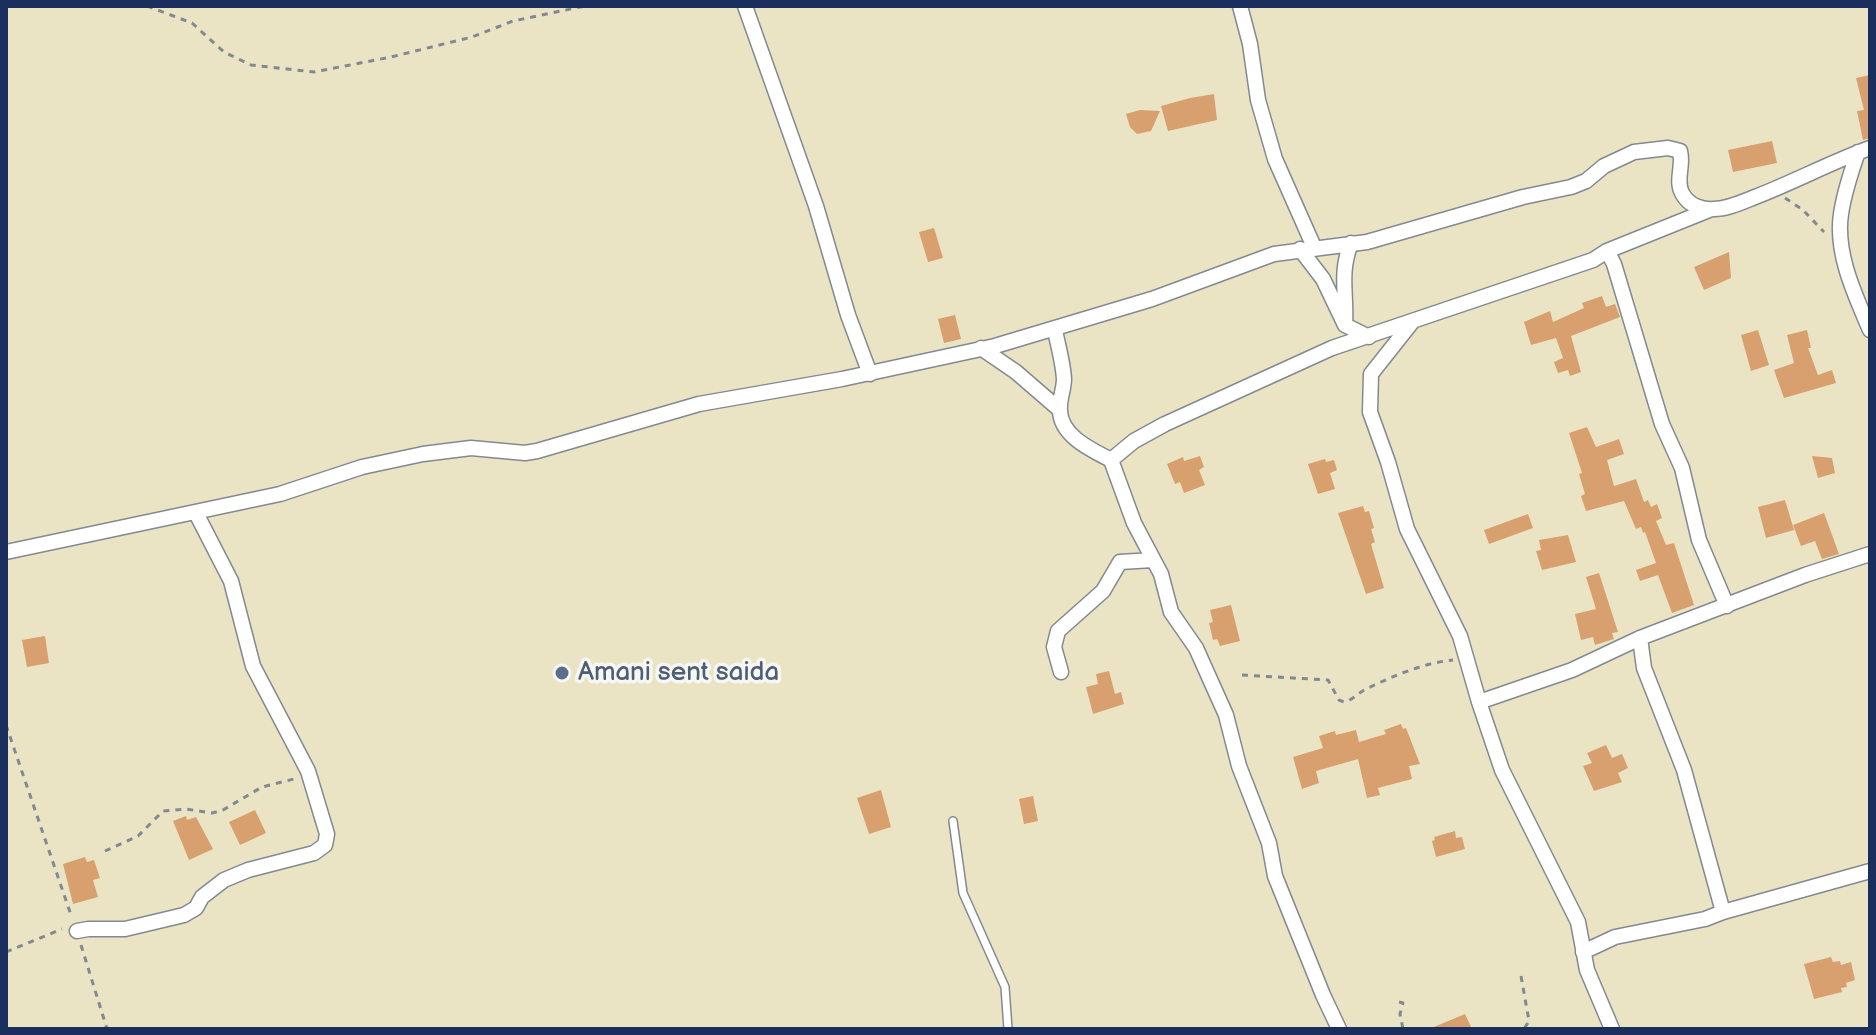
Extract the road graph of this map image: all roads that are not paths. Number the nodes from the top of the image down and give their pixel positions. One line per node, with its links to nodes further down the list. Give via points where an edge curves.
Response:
1 (745, 6): 14 (street)
2 (1240, 6): 6 (street, via 1258,100)
3 (1864, 150): 4 (street, via 1775,189); 11 (street, via 1840,217 1855,295)
4 (1709, 210): 5 (street, via 1688,202 1679,180 1682,156 1668,148 1634,152 1556,192); 7 (street)
5 (1351, 243): 6 (street); 9 (street, via 1342,285)
6 (1307, 248): 9 (street); 10 (street, via 1274,254)
7 (1607, 251): 8 (street); 21 (street, via 1662,424 1682,468 1699,540)
8 (1413, 321): 12 (street); 24 (street, via 1371,374 1370,412 1407,529 1460,636)
9 (1345, 325): 12 (street)
10 (1055, 330): 13 (street); 15 (street, via 1064,381)
11 (1870, 330)
12 (1369, 337): 16 (street, via 1332,348 1165,424)
13 (981, 348): 14 (street); 15 (street)
14 (870, 374): 17 (street, via 699,404 537,451 471,448 423,454)
15 (1060, 410): 16 (street, via 1082,446)
16 (1111, 460): 20 (street)
17 (196, 513): 18 (street); 28 (street, via 231,581 253,666 308,771 327,834 325,845 224,880 184,915 125,929)
18 (6, 552)
19 (1870, 554): 21 (street)
20 (1153, 560): 23 (street, via 1120,562 1103,591 1058,631 1054,647); 31 (street, via 1171,612 1196,648 1226,715 1275,876)
21 (1727, 606): 22 (street)
22 (1640, 638): 24 (street, via 1572,670); 27 (street, via 1644,668 1684,770)
23 (1061, 672)
24 (1479, 702): 29 (street, via 1502,770 1578,922)
25 (953, 821): 30 (lane, via 963,893 1005,987)
26 (1870, 871): 27 (street)
27 (1723, 912): 29 (street, via 1615,937)
28 (76, 928)
29 (1583, 952): 32 (street)
30 (1008, 1029)
31 (1339, 1029)
32 (1612, 1029)

